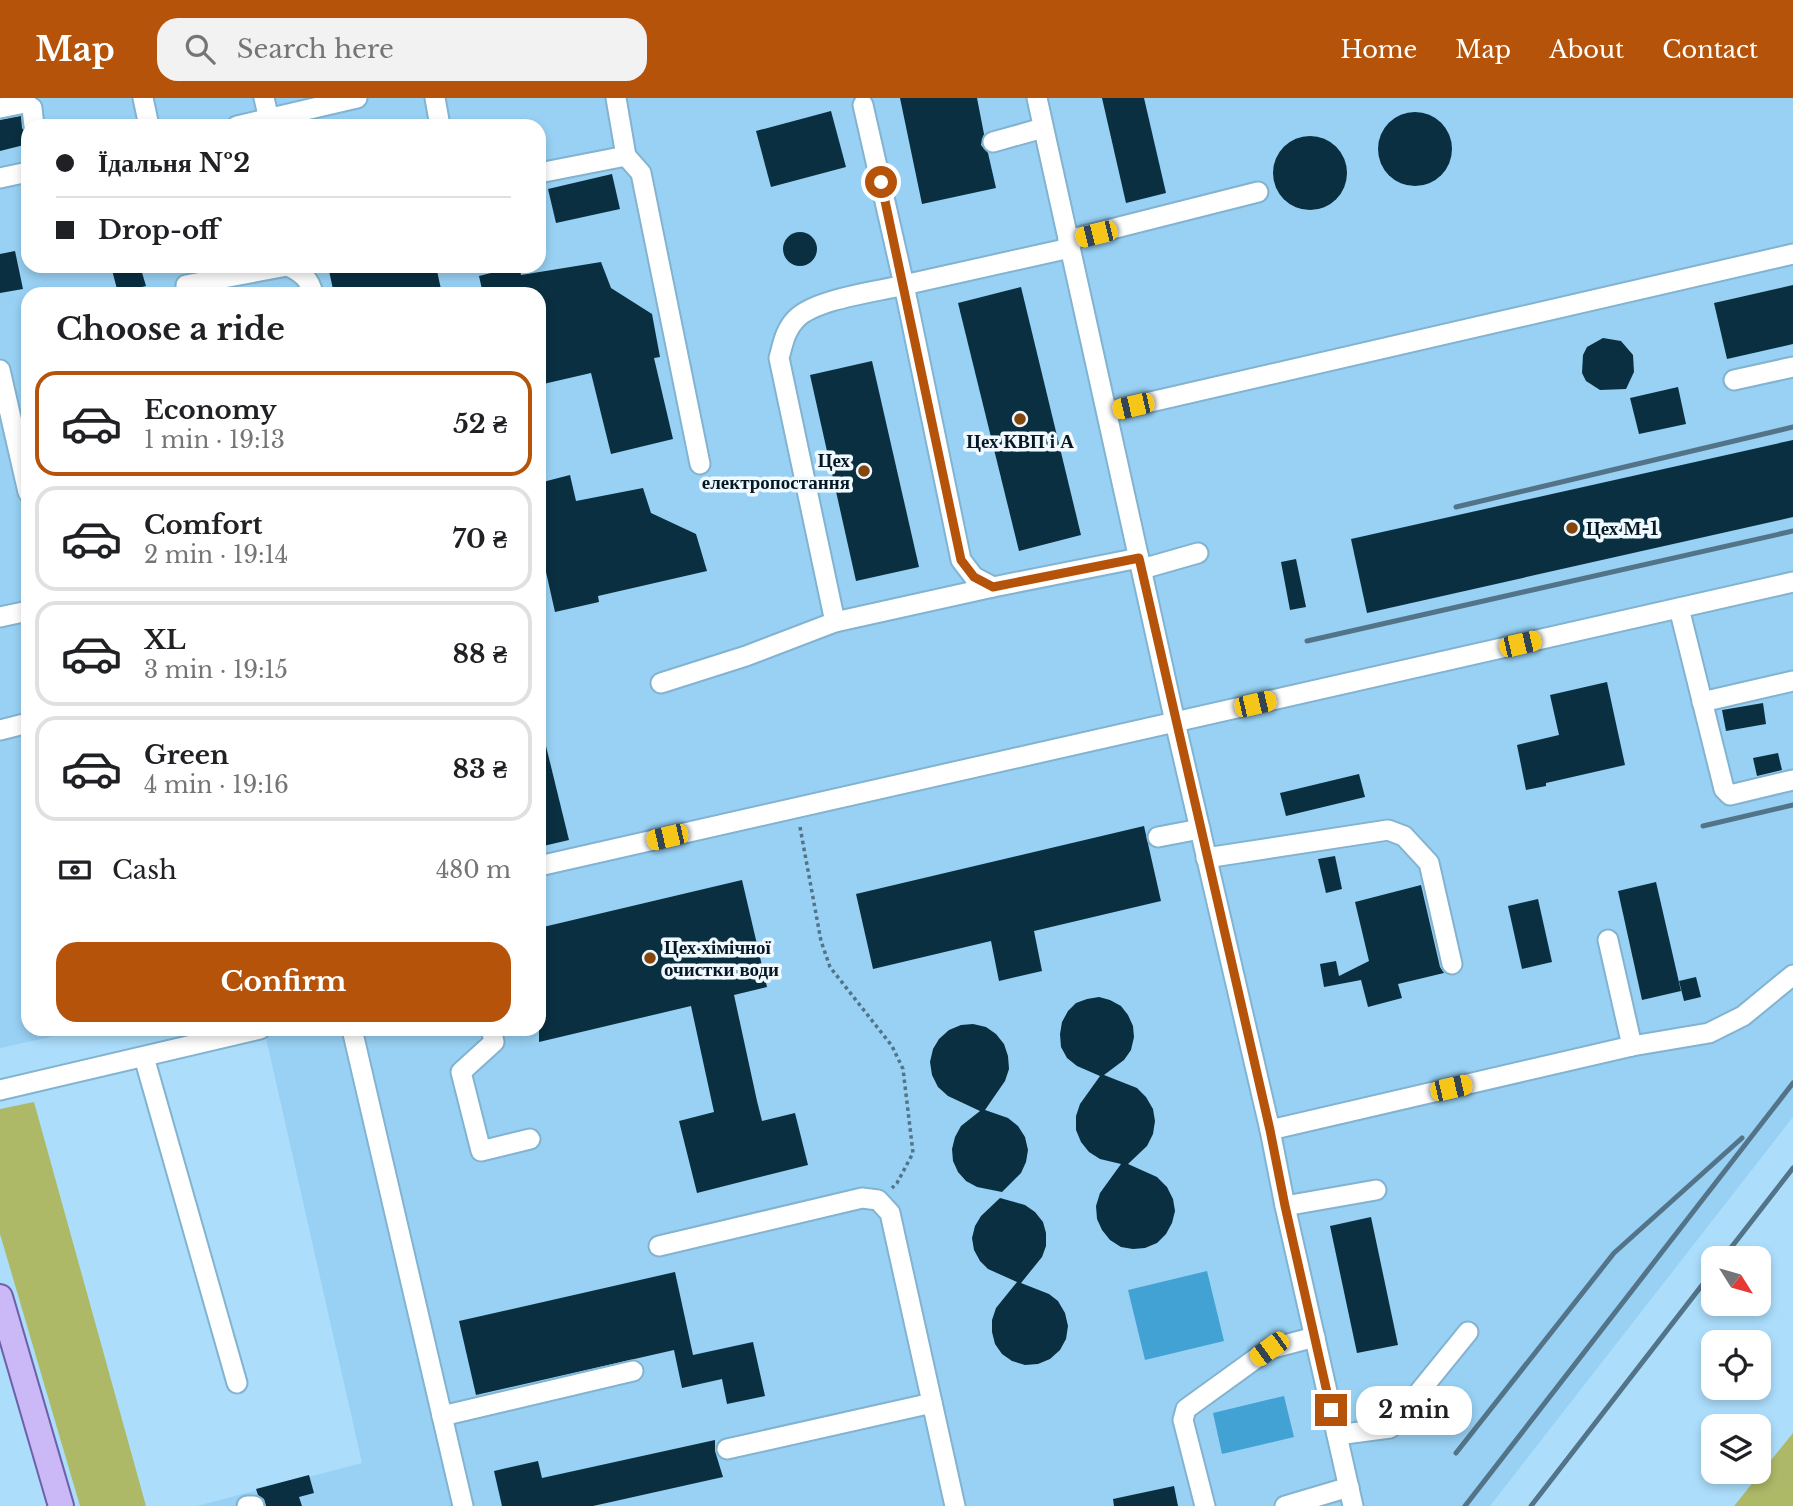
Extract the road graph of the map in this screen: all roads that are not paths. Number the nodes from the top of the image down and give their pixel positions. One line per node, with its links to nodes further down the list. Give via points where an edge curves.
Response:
1 (143, 98): 10 (lane)
2 (264, 98): 11 (lane)
3 (357, 98): 11 (lane)
4 (435, 98): 12 (lane)
5 (616, 98): 15 (lane)
6 (1037, 98): 13 (lane)
7 (863, 105): 24 (lane)
8 (0, 108): 9 (lane, via 25,103 32,108)
9 (33, 119)
10 (148, 119)
11 (269, 119)
12 (439, 119)
13 (1043, 128): 14 (lane); 20 (lane)
14 (993, 142)
15 (626, 156): 16 (lane); 30 (lane, via 641,173)
16 (546, 172)
17 (21, 174): 18 (lane)
18 (0, 178)
19 (1258, 192): 20 (lane)
20 (1069, 244): 24 (lane); 28 (lane)
21 (1793, 254): 28 (lane)
22 (243, 273): 23 (lane)
23 (185, 282)
24 (904, 285): 34 (lane, via 961,560 974,577); 38 (lane, via 816,305 796,318 779,358)
25 (1793, 367): 27 (lane)
26 (0, 370): 29 (lane)
27 (1734, 380)
28 (1107, 412): 32 (lane)
29 (21, 462)
30 (700, 464)
31 (1198, 553): 32 (lane)
32 (1140, 564): 34 (lane); 42 (lane)
33 (1793, 582): 35 (lane)
34 (993, 587): 38 (lane)
35 (1679, 608): 41 (lane); 42 (lane)
36 (21, 612): 37 (lane)
37 (0, 617)
38 (835, 622): 40 (lane)
39 (1793, 681): 41 (lane)
40 (661, 683)
41 (1702, 702): 45 (lane, via 1724,789 1730,795)
42 (1175, 722): 46 (lane); 49 (lane)
43 (21, 725): 44 (lane)
44 (0, 730)
45 (1793, 780)
46 (1200, 829): 47 (lane); 48 (lane)
47 (1157, 838)
48 (1206, 858): 51 (lane, via 1388,830 1404,836 1429,863); 59 (lane)
49 (546, 864)
50 (1608, 940): 56 (lane)
51 (1452, 964)
52 (1793, 975): 56 (lane, via 1743,1016 1709,1033)
53 (231, 1036): 57 (lane)
54 (354, 1036): 70 (lane)
55 (493, 1036): 60 (lane, via 494,1042 461,1072 481,1151)
56 (1632, 1046): 59 (lane)
57 (144, 1057): 58 (lane); 68 (lane)
58 (0, 1090)
59 (1270, 1130): 62 (lane)
60 (530, 1139)
61 (1376, 1190): 62 (lane)
62 (1285, 1206): 66 (lane)
63 (659, 1245): 69 (lane, via 862,1198 878,1200 890,1213)
64 (0, 1297): 74 (main road)
65 (1468, 1332): 71 (lane, via 1390,1428)
66 (1315, 1337): 71 (lane); 79 (lane, via 1269,1349 1186,1409 1183,1420)
67 (633, 1371): 70 (lane)
68 (237, 1383)
69 (932, 1402): 72 (lane); 78 (lane)
70 (442, 1416): 77 (lane)
71 (1337, 1435): 73 (lane)
72 (727, 1450)
73 (1351, 1497): 80 (lane)
74 (61, 1506)
75 (247, 1506): 76 (lane)
76 (254, 1506)
77 (463, 1506)
78 (955, 1506)
79 (1205, 1506)
80 (1285, 1506)

